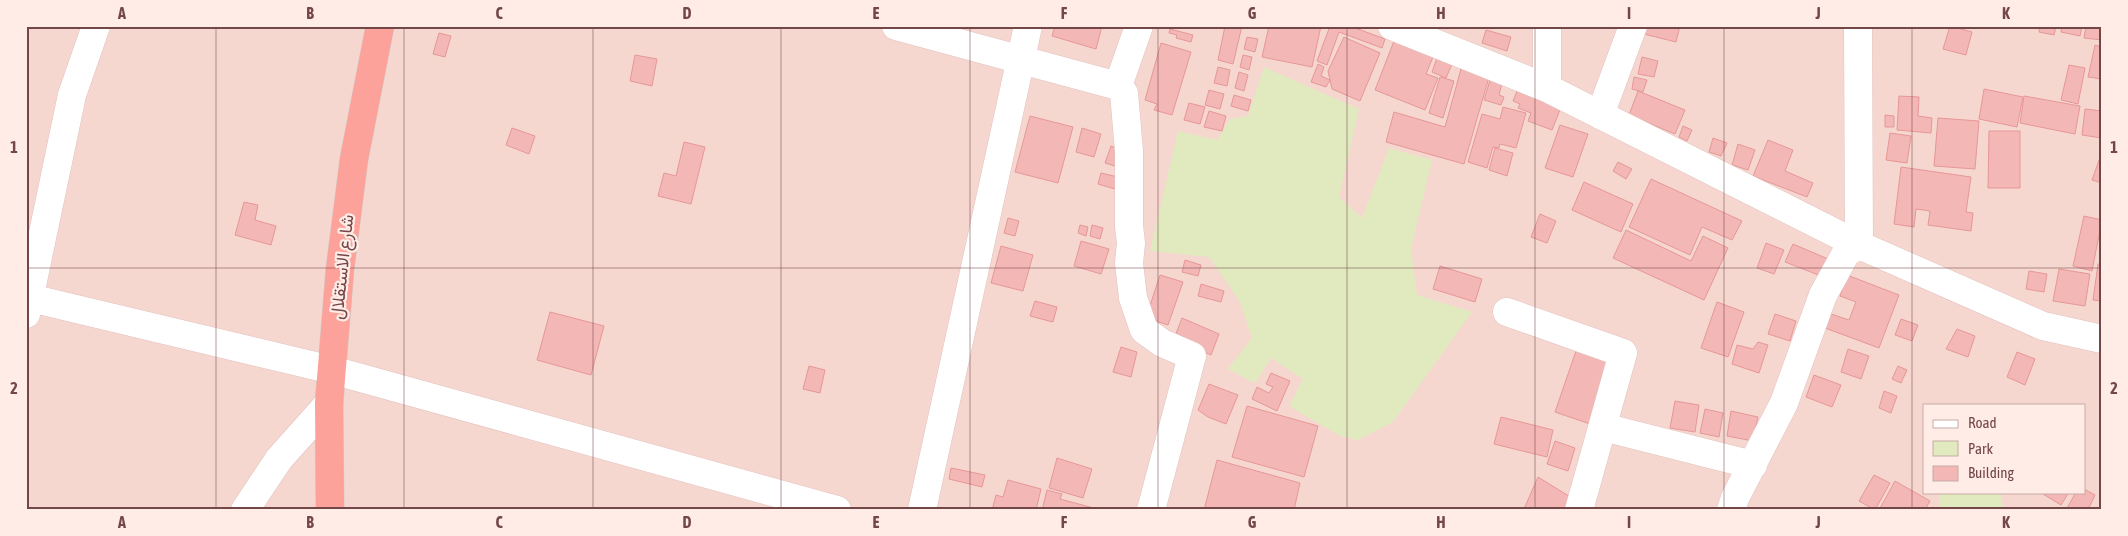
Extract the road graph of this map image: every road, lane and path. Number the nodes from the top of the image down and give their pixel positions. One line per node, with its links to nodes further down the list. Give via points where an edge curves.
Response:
1 (96, 26): 15 (street, via 72,95)
2 (380, 26): 18 (highway, شارع الاستقلال, via 354,159 340,269)
3 (896, 26): 10 (street)
4 (1028, 26): 10 (street)
5 (1139, 26): 11 (street)
6 (1392, 26): 12 (street)
7 (1547, 26): 12 (street)
8 (1633, 26): 13 (street)
9 (1858, 26): 14 (street)
10 (1022, 60): 11 (street); 25 (street)
11 (1118, 86): 26 (street, via 1124,93 1129,151 1129,263 1133,298 1144,330 1162,343 1192,356)
12 (1547, 88): 13 (street)
13 (1600, 115): 14 (street)
14 (1859, 245): 17 (street, via 2043,326); 21 (street, via 1846,253 1823,295 1784,403)
15 (28, 303): 18 (street)
16 (1507, 312): 20 (street, via 1623,352)
17 (2102, 339)
18 (332, 370): 19 (highway, شارع الاستقلال); 24 (street)
19 (329, 403): 22 (street, via 279,459); 23 (highway, شارع الاستقلال)
20 (1603, 427): 21 (street); 27 (street)
21 (1753, 465): 28 (street)
22 (245, 510)
23 (330, 510)
24 (837, 510)
25 (922, 510)
26 (1151, 510)
27 (1579, 510)
28 (1731, 510)

